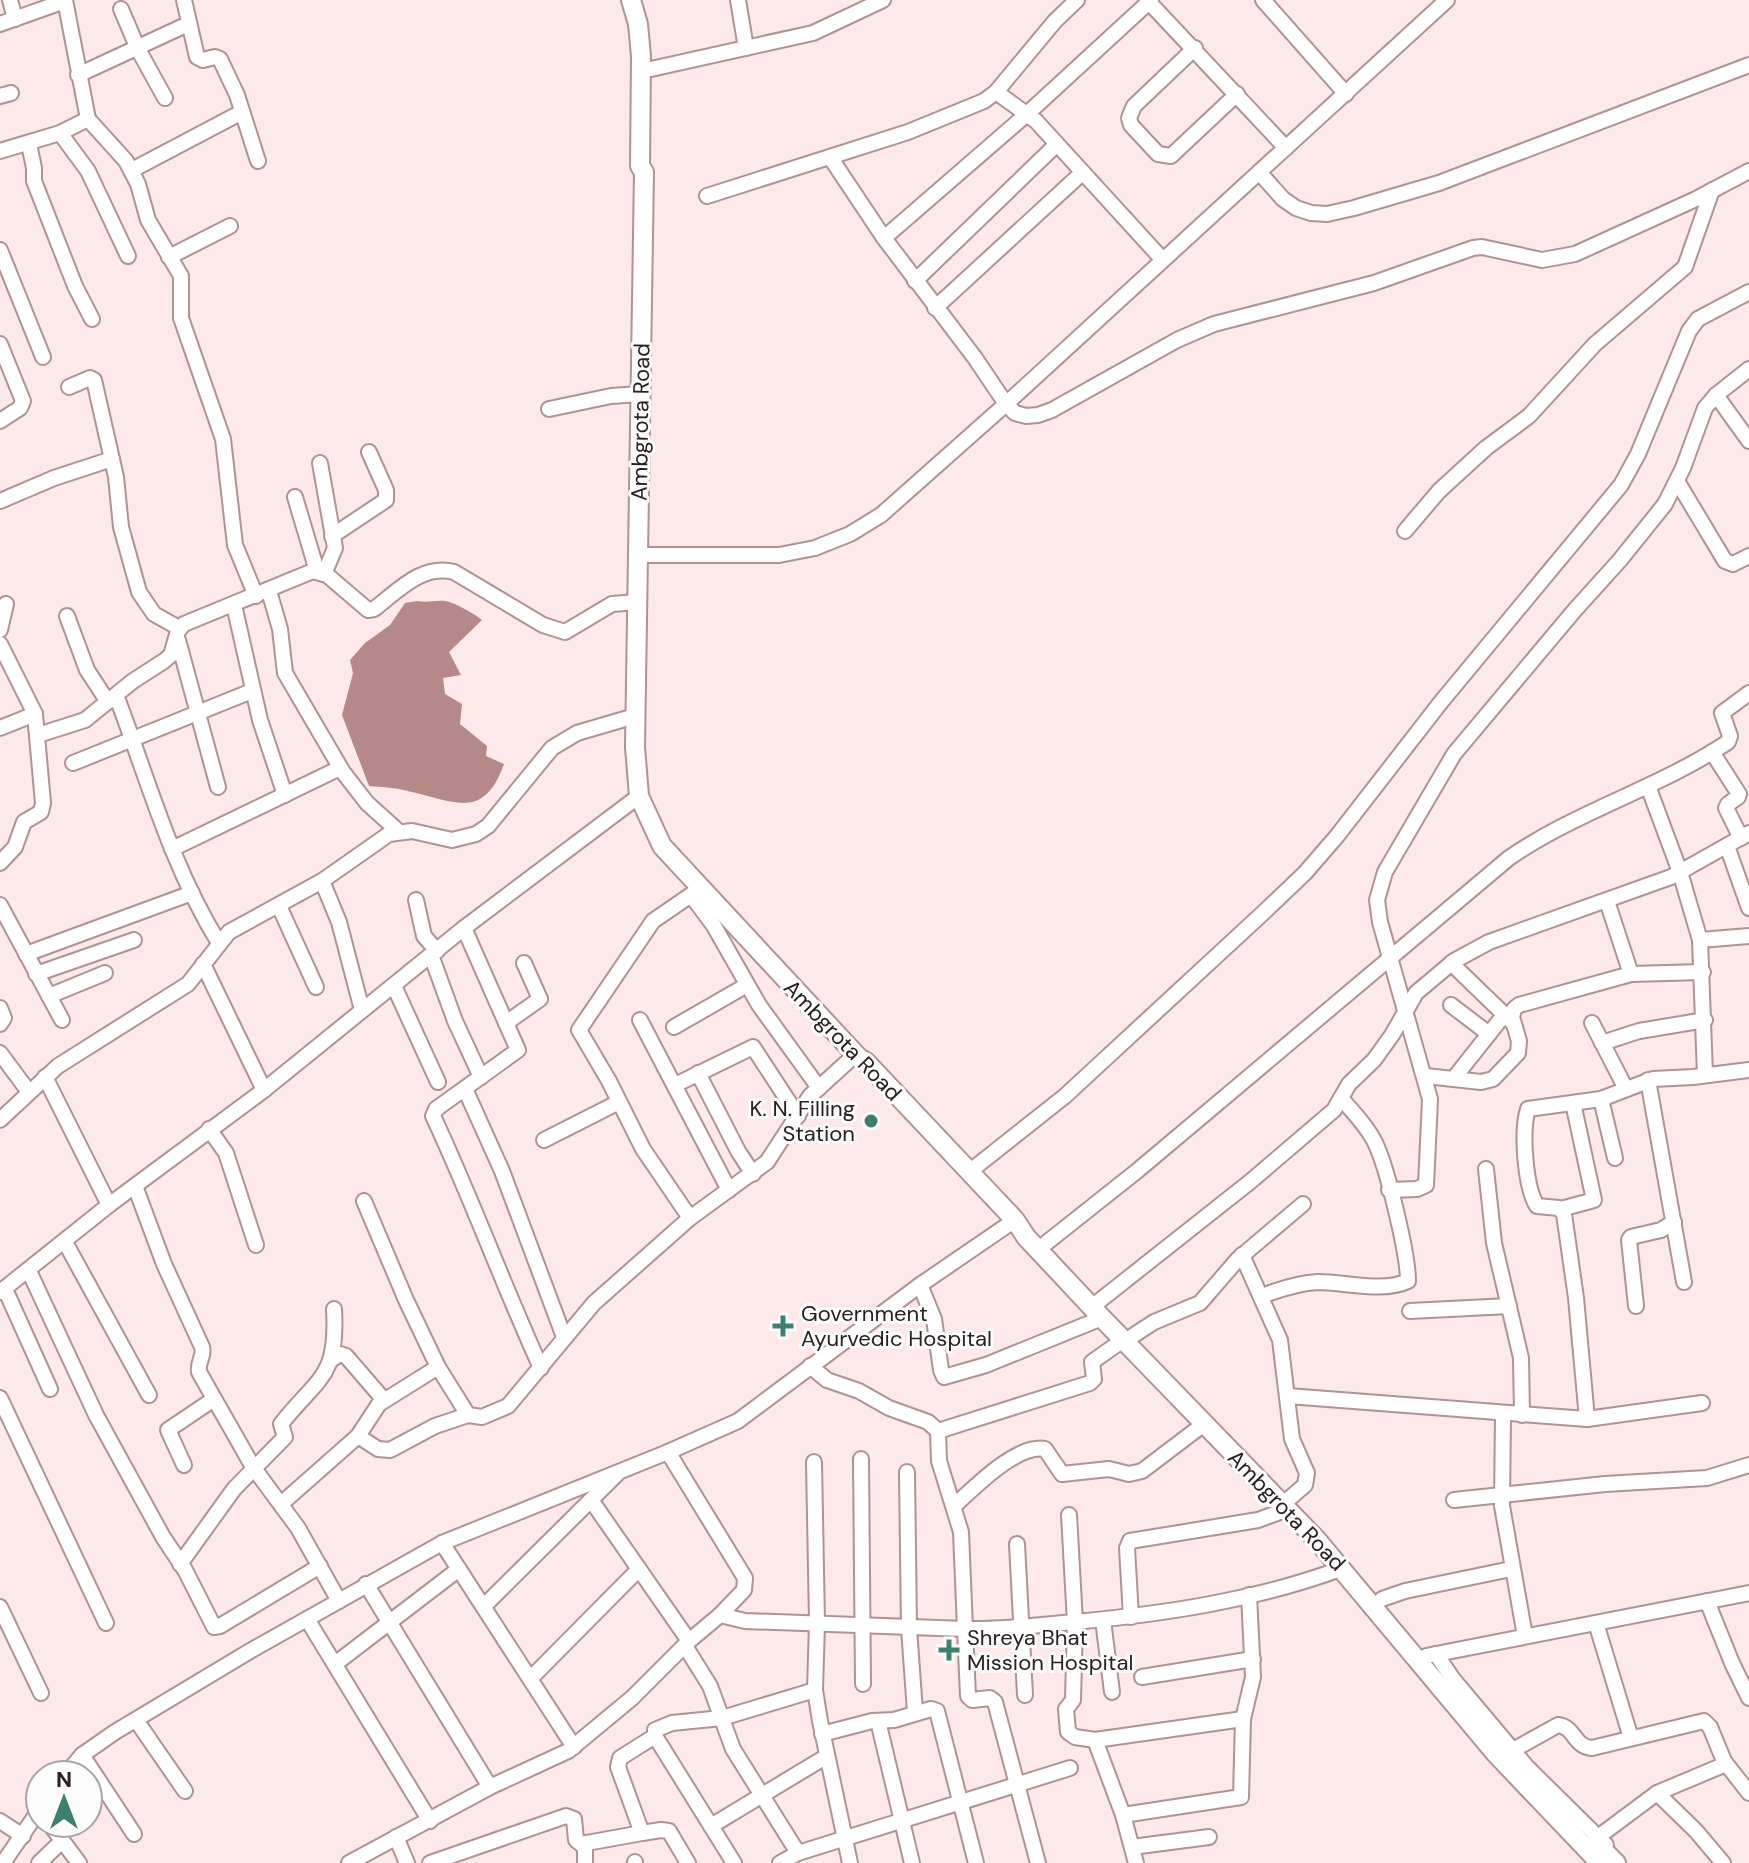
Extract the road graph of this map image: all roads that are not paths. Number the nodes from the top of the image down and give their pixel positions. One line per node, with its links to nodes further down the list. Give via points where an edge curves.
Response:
1 (10, 0): 15 (street)
2 (65, 0): 15 (street); 23 (street)
3 (184, 0): 17 (street)
4 (631, 0): 40 (main road, Ambgrota Road, via 640,40)
5 (640, 0): 22 (main road)
6 (738, 0): 18 (street)
7 (883, 0): 18 (street, via 813,33)
8 (1077, 0): 24 (street)
9 (1149, 0): 19 (street); 29 (street)
10 (1263, 0): 26 (street)
11 (1420, 0): 14 (street)
12 (1447, 0): 14 (street)
13 (121, 9): 20 (street)
14 (1432, 13): 26 (street)
15 (15, 19): 16 (street)
16 (0, 24)
17 (188, 24): 20 (street); 28 (street, via 197,57 220,59)
18 (746, 48): 22 (street)
19 (1195, 48): 25 (street); 25 (street, via 1134,106 1131,125 1158,154 1171,156)
20 (138, 49): 23 (street); 27 (street)
21 (1749, 65): 41 (street, via 1439,183 1327,214 1296,208)
22 (651, 69): 40 (main road, via 649,166)
23 (78, 75): 30 (street)
24 (996, 92): 29 (street); 36 (street, via 953,116)
25 (1237, 94): 34 (street)
26 (1346, 94): 34 (street)
27 (165, 98)
28 (242, 112): 37 (street); 38 (street)
29 (1027, 114): 33 (street); 46 (street)
30 (88, 119): 31 (street); 38 (street)
31 (60, 133): 32 (street); 48 (street, via 88,171)
32 (29, 144): 35 (street); 54 (street, via 34,181)
33 (1056, 145): 42 (street); 51 (street)
34 (1286, 148): 41 (street)
35 (0, 151)
36 (830, 157): 44 (street); 46 (street)
37 (258, 161)
38 (132, 170): 49 (street, via 148,220)
39 (1749, 171): 43 (street)
40 (644, 172): 59 (main road, Ambgrota Road)
41 (1259, 172): 50 (street)
42 (1082, 173): 50 (street); 53 (street)
43 (1712, 190): 61 (street, via 1575,254 1542,260 1482,247 1461,250 1374,283 1214,324 1038,415 1015,413); 71 (street, via 1685,267 1595,344 1529,416 1439,491)
44 (707, 196)
45 (230, 226): 49 (street)
46 (884, 238): 51 (street)
47 (0, 250): 56 (street)
48 (128, 256)
49 (169, 257): 76 (street, via 181,276 181,318 223,439 238,555)
50 (1162, 259): 61 (street)
51 (915, 281): 53 (street)
52 (1749, 292): 175 (street, via 1698,319 1621,485 1305,873 1065,1096)
53 (935, 308): 61 (street)
54 (92, 319)
55 (0, 344): 63 (street, via 23,401)
56 (43, 357)
57 (1749, 369): 60 (street)
58 (69, 387): 66 (street, via 94,380)
59 (640, 394): 62 (street); 73 (main road, Ambgrota Road)
60 (1716, 395): 64 (street); 68 (street, via 1698,423)
61 (1006, 404): 73 (street, via 881,515 815,548 779,555)
62 (549, 409)
63 (0, 421)
64 (1749, 441)
65 (369, 452): 72 (street, via 386,500)
66 (112, 459): 70 (street); 82 (street, via 121,527 139,592 154,614)
67 (320, 463): 72 (street)
68 (1677, 481): 74 (street, via 1725,561 1733,564); 122 (street, via 1620,560 1454,754 1421,808 1379,890 1378,913)
69 (295, 497): 75 (street)
70 (0, 501)
71 (1405, 531)
72 (332, 536): 75 (street, via 334,553)
73 (637, 555): 77 (main road, Ambgrota Road)
74 (1749, 556)
75 (320, 572): 76 (street); 77 (street, via 368,610 424,572 443,569 565,632 612,604)
76 (262, 593): 79 (street); 95 (street, via 280,629 285,673)
77 (637, 602): 89 (main road, Ambgrota Road)
78 (6, 604): 81 (street)
79 (234, 605): 82 (street); 84 (street)
80 (67, 616): 86 (street, via 87,670)
81 (0, 630)
82 (178, 632): 86 (street, via 171,655); 87 (street)
83 (0, 644): 88 (street)
84 (252, 691): 87 (street); 98 (street)
85 (1749, 693): 93 (street, via 1722,713 1730,739)
86 (112, 698): 91 (street, via 85,720); 92 (street)
87 (197, 713): 92 (street); 97 (street)
88 (35, 714): 90 (street); 91 (street)
89 (635, 716): 99 (main road, Ambgrota Road); 100 (street, via 577,733 552,748 476,834 452,840)
90 (0, 728)
91 (38, 735): 105 (street, via 42,808 24,822 15,847)
92 (133, 740): 94 (street); 104 (street)
93 (1712, 752): 96 (street); 101 (street, via 1739,794 1726,808)
94 (73, 763)
95 (340, 768): 98 (street); 100 (street)
96 (1648, 786): 106 (street); 122 (street, via 1529,843)
97 (218, 787)
98 (285, 795): 104 (street)
99 (639, 796): 102 (main road, Ambgrota Road); 115 (street)
100 (398, 831): 107 (street)
101 (1745, 836): 103 (street)
102 (661, 840): 108 (main road, Ambgrota Road); 149 (main road, via 705,879 848,1036 863,1054)
103 (1727, 846): 106 (street); 114 (street)
104 (172, 849): 109 (street)
105 (0, 863)
106 (1680, 872): 111 (street); 118 (street)
107 (322, 881): 113 (street); 136 (street, via 339,922)
108 (696, 892): 130 (street); 149 (main road, Ambgrota Road); 167 (street, via 653,921 579,1028)
109 (192, 893): 119 (street); 121 (street)
110 (416, 900): 120 (street, via 424,936)
111 (1607, 901): 124 (street, via 1489,942); 129 (street)
112 (0, 905): 121 (street)
113 (279, 906): 119 (street, via 239,925); 132 (street)
114 (1749, 908)
115 (464, 928): 120 (street); 142 (street)
116 (1749, 936): 118 (street)
117 (134, 940): 128 (street)
118 (1700, 940): 126 (street)
119 (219, 943): 125 (street)
120 (434, 953): 131 (street); 155 (street, via 455,1021)
121 (26, 954): 128 (street)
122 (1389, 959): 137 (street); 188 (street)
123 (524, 963): 142 (street, via 540,999)
124 (1451, 963): 137 (street, via 1416,993); 138 (street)
125 (203, 964): 154 (street, via 188,984); 163 (street)
126 (1703, 972): 129 (street); 141 (street)
127 (105, 973): 133 (street)
128 (36, 974): 133 (street)
129 (1631, 974): 138 (street, via 1519,1005)
130 (747, 985): 145 (street); 160 (street)
131 (394, 986): 136 (street); 158 (street)
132 (316, 987)
133 (49, 996): 139 (street)
134 (1451, 1005): 146 (street)
135 (0, 1008): 144 (street)
136 (362, 1010): 163 (street)
137 (1406, 1010): 153 (street); 165 (street)
138 (1508, 1019): 146 (street); 156 (street, via 1519,1041 1518,1053 1496,1076 1481,1082)
139 (62, 1020)
140 (640, 1020): 159 (street)
141 (1705, 1020): 147 (street); 152 (street)
142 (506, 1023): 155 (street, via 518,1050)
143 (1592, 1023): 147 (street)
144 (0, 1024)
145 (674, 1027)
146 (1489, 1034): 156 (street)
147 (1602, 1043): 162 (street)
148 (0, 1053): 164 (street)
149 (859, 1056): 160 (street); 175 (main road, Ambgrota Road)
150 (1749, 1070): 152 (street)
151 (698, 1073): 159 (street); 169 (street, via 753,1047); 176 (street)
152 (1705, 1075): 157 (street)
153 (1426, 1076): 156 (street); 179 (street, via 1431,1111 1426,1185)
154 (45, 1077): 164 (street); 182 (street)
155 (481, 1077): 161 (street)
156 (1454, 1078)
157 (1648, 1080): 162 (street); 185 (street)
158 (438, 1082)
159 (675, 1085): 178 (street)
160 (819, 1088): 169 (street)
161 (465, 1089): 201 (street); 206 (street, via 433,1116)
162 (1626, 1089): 166 (street)
163 (264, 1090): 171 (street)
164 (29, 1092): 170 (street)
165 (1341, 1098): 179 (street, via 1374,1139); 199 (street, via 1334,1110)
166 (1601, 1099): 168 (street); 173 (street)
167 (619, 1102): 172 (street); 184 (street)
168 (1573, 1103): 183 (street, via 1594,1200); 183 (street, via 1531,1107 1526,1113 1533,1200 1539,1208)
169 (798, 1116): 176 (street, via 773,1155)
170 (0, 1120)
171 (209, 1129): 177 (street); 189 (street, via 226,1153)
172 (544, 1140)
173 (1615, 1158)
174 (1486, 1169): 196 (street, via 1490,1220)
175 (969, 1172): 186 (main road, Ambgrota Road)
176 (753, 1174): 178 (street)
177 (135, 1186): 182 (street); 211 (street, via 202,1347 199,1372)
178 (729, 1190): 184 (street)
179 (1389, 1190): 195 (street, via 1408,1281 1365,1286 1306,1283)
180 (364, 1201): 205 (street)
181 (1303, 1204): 190 (street)
182 (109, 1205): 187 (street)
183 (1561, 1209): 217 (street)
184 (690, 1218): 201 (street, via 594,1303)
185 (1674, 1222): 192 (street); 197 (street, via 1629,1240)
186 (1018, 1224): 188 (main road); 193 (street); 199 (main road, Ambgrota Road)
187 (65, 1242): 191 (street); 208 (street)
188 (1045, 1244): 199 (main road)
189 (256, 1245)
190 (1242, 1255): 195 (street); 202 (street, via 1200,1303)
191 (29, 1271): 194 (street); 238 (street, via 96,1415)
192 (1684, 1282)
193 (920, 1285): 199 (street, via 934,1319 944,1377 986,1365); 204 (street)
194 (2, 1291): 207 (street)
195 (1262, 1296): 209 (street, via 1280,1340)
196 (1509, 1306): 200 (street); 216 (street, via 1523,1372)
197 (1636, 1306)
198 (334, 1309): 203 (street)
199 (1100, 1310): 202 (main road, Ambgrota Road)
200 (1410, 1311)
201 (564, 1337): 206 (street)
202 (1127, 1338): 218 (main road, Ambgrota Road); 219 (street, via 1092,1362 1090,1383); 233 (main road)
203 (331, 1360): 212 (street, via 346,1356); 226 (street, via 318,1384 281,1424 285,1437)
204 (810, 1366): 219 (street, via 827,1380 928,1422); 221 (street, via 738,1421)
205 (438, 1367): 212 (street); 215 (street)
206 (541, 1368): 215 (street, via 502,1410 482,1417)
207 (50, 1389)
208 (149, 1395)
209 (1288, 1396): 214 (street); 233 (street, via 1292,1439 1307,1477)
210 (0, 1398): 258 (street)
211 (214, 1399): 224 (street, via 168,1430); 226 (street)
212 (384, 1400): 220 (street)
213 (1702, 1403): 217 (street)
214 (1503, 1414): 216 (street); 229 (street)
215 (468, 1415): 220 (street, via 390,1450)
216 (1522, 1415): 217 (street)
217 (1587, 1419)
218 (1204, 1424): 233 (main road, Ambgrota Road); 234 (street, via 1133,1474 1109,1469 1062,1474 1045,1449 1029,1450 990,1473)
219 (938, 1431): 234 (street, via 939,1461)
220 (358, 1436): 232 (street)
221 (668, 1452): 227 (street); 252 (street, via 745,1578 744,1590)
222 (861, 1459): 261 (street)
223 (814, 1462): 259 (street)
224 (184, 1465)
225 (1749, 1465): 229 (street, via 1707,1478)
226 (253, 1467): 232 (street); 238 (street)
227 (621, 1470): 230 (street); 236 (street)
228 (907, 1472): 263 (street)
229 (1501, 1495): 231 (street); 242 (street)
230 (591, 1500): 241 (street); 250 (street)
231 (1454, 1500)
232 (281, 1504): 243 (street)
233 (1289, 1504): 239 (main road, Ambgrota Road); 247 (main road); 253 (street, via 1258,1520 1130,1541)
234 (954, 1506): 264 (street, via 961,1532)
235 (1069, 1515): 257 (street)
236 (442, 1543): 240 (street); 244 (street)
237 (1017, 1544): 262 (street)
238 (180, 1564): 243 (street, via 216,1628)
239 (1343, 1568): 246 (street); 332 (main road, Ambgrota Road, via 1496,1754)
240 (459, 1569): 250 (street); 256 (street)
241 (639, 1569): 266 (street); 271 (street)
242 (1511, 1569): 247 (street); 265 (street)
243 (324, 1575): 248 (street)
244 (366, 1584): 248 (street); 256 (street)
245 (1749, 1593): 249 (street)
246 (1249, 1595): 253 (street); 268 (street)
247 (1382, 1599): 267 (main road)
248 (339, 1601): 254 (street)
249 (1707, 1601): 260 (street); 277 (street)
250 (484, 1606): 271 (street)
251 (0, 1607): 275 (street)
252 (720, 1615): 259 (street); 266 (street)
253 (1131, 1617): 255 (street)
254 (307, 1619): 269 (street); 281 (street)
255 (1103, 1620): 257 (street); 274 (street)
256 (391, 1622): 269 (street); 295 (street)
257 (1075, 1622): 262 (street); 286 (street, via 1068,1732)
258 (106, 1623)
259 (817, 1623): 261 (street); 273 (street)
260 (1596, 1623): 265 (street); 285 (street)
261 (862, 1625): 263 (street); 272 (street)
262 (1023, 1627): 264 (street); 276 (street)
263 (909, 1628): 264 (street); 278 (street)
264 (965, 1629): 294 (street, via 968,1696 995,1702)
265 (1525, 1636): 267 (street)
266 (687, 1644): 279 (street); 287 (street)
267 (1431, 1655): 288 (street); 333 (main road, via 1529,1776)
268 (1253, 1659): 270 (street); 280 (street)
269 (335, 1664): 304 (street)
270 (1142, 1677)
271 (531, 1678): 287 (street)
272 (863, 1684)
273 (815, 1690): 279 (street); 283 (street)
274 (1112, 1692)
275 (41, 1693)
276 (1025, 1695)
277 (1749, 1698)
278 (915, 1712): 282 (street); 300 (street, via 933,1709 939,1715)
279 (722, 1718): 284 (street, via 662,1726); 299 (street, via 733,1749)
280 (1243, 1719): 286 (street); 301 (street, via 1239,1799)
281 (136, 1720): 289 (street); 296 (street)
282 (878, 1721): 283 (street); 302 (street)
283 (822, 1734): 290 (street)
284 (655, 1736): 305 (street); 306 (street, via 618,1764)
285 (1631, 1738): 288 (street, via 1587,1748 1569,1728 1558,1725); 292 (street, via 1704,1721)
286 (1095, 1740): 301 (street)
287 (574, 1747): 295 (street)
288 (1513, 1750): 312 (street)
289 (82, 1755): 291 (street); 307 (street)
290 (827, 1756): 299 (street); 310 (street)
291 (79, 1759)
292 (1726, 1764): 297 (street); 298 (street)
293 (1070, 1768): 294 (street)
294 (1017, 1786): 300 (street); 330 (street)
295 (490, 1787): 304 (street)
296 (185, 1791)
297 (1657, 1793): 312 (street); 335 (street)
298 (1749, 1793)
299 (762, 1795): 305 (street); 316 (street)
300 (961, 1802): 302 (street); 329 (street)
301 (1123, 1815): 315 (street)
302 (902, 1820): 310 (street); 328 (street)
303 (0, 1821): 308 (street)
304 (430, 1821): 309 (street)
305 (711, 1826): 325 (street)
306 (642, 1833): 314 (street); 324 (street, via 669,1831)
307 (134, 1834)
308 (23, 1836): 317 (street)
309 (396, 1837): 320 (street); 321 (street)
310 (844, 1837): 316 (street); 327 (street)
311 (1209, 1837): 315 (street)
312 (1598, 1837): 334 (street)
313 (62, 1841): 318 (street); 319 (street)
314 (585, 1845): 322 (street, via 576,1840 572,1817 566,1816); 323 (street)
315 (1132, 1847): 331 (street)
316 (798, 1853): 326 (street)
317 (3, 1863)
318 (39, 1863)
319 (79, 1863)
320 (349, 1863)
321 (407, 1863)
322 (430, 1863)
323 (585, 1863)
324 (688, 1863)
325 (734, 1863)
326 (780, 1863)
327 (850, 1863)
328 (912, 1863)
329 (976, 1863)
330 (1038, 1863)
331 (1136, 1863)
332 (1600, 1863)
333 (1616, 1863)
334 (1623, 1863)
335 (1723, 1863)

